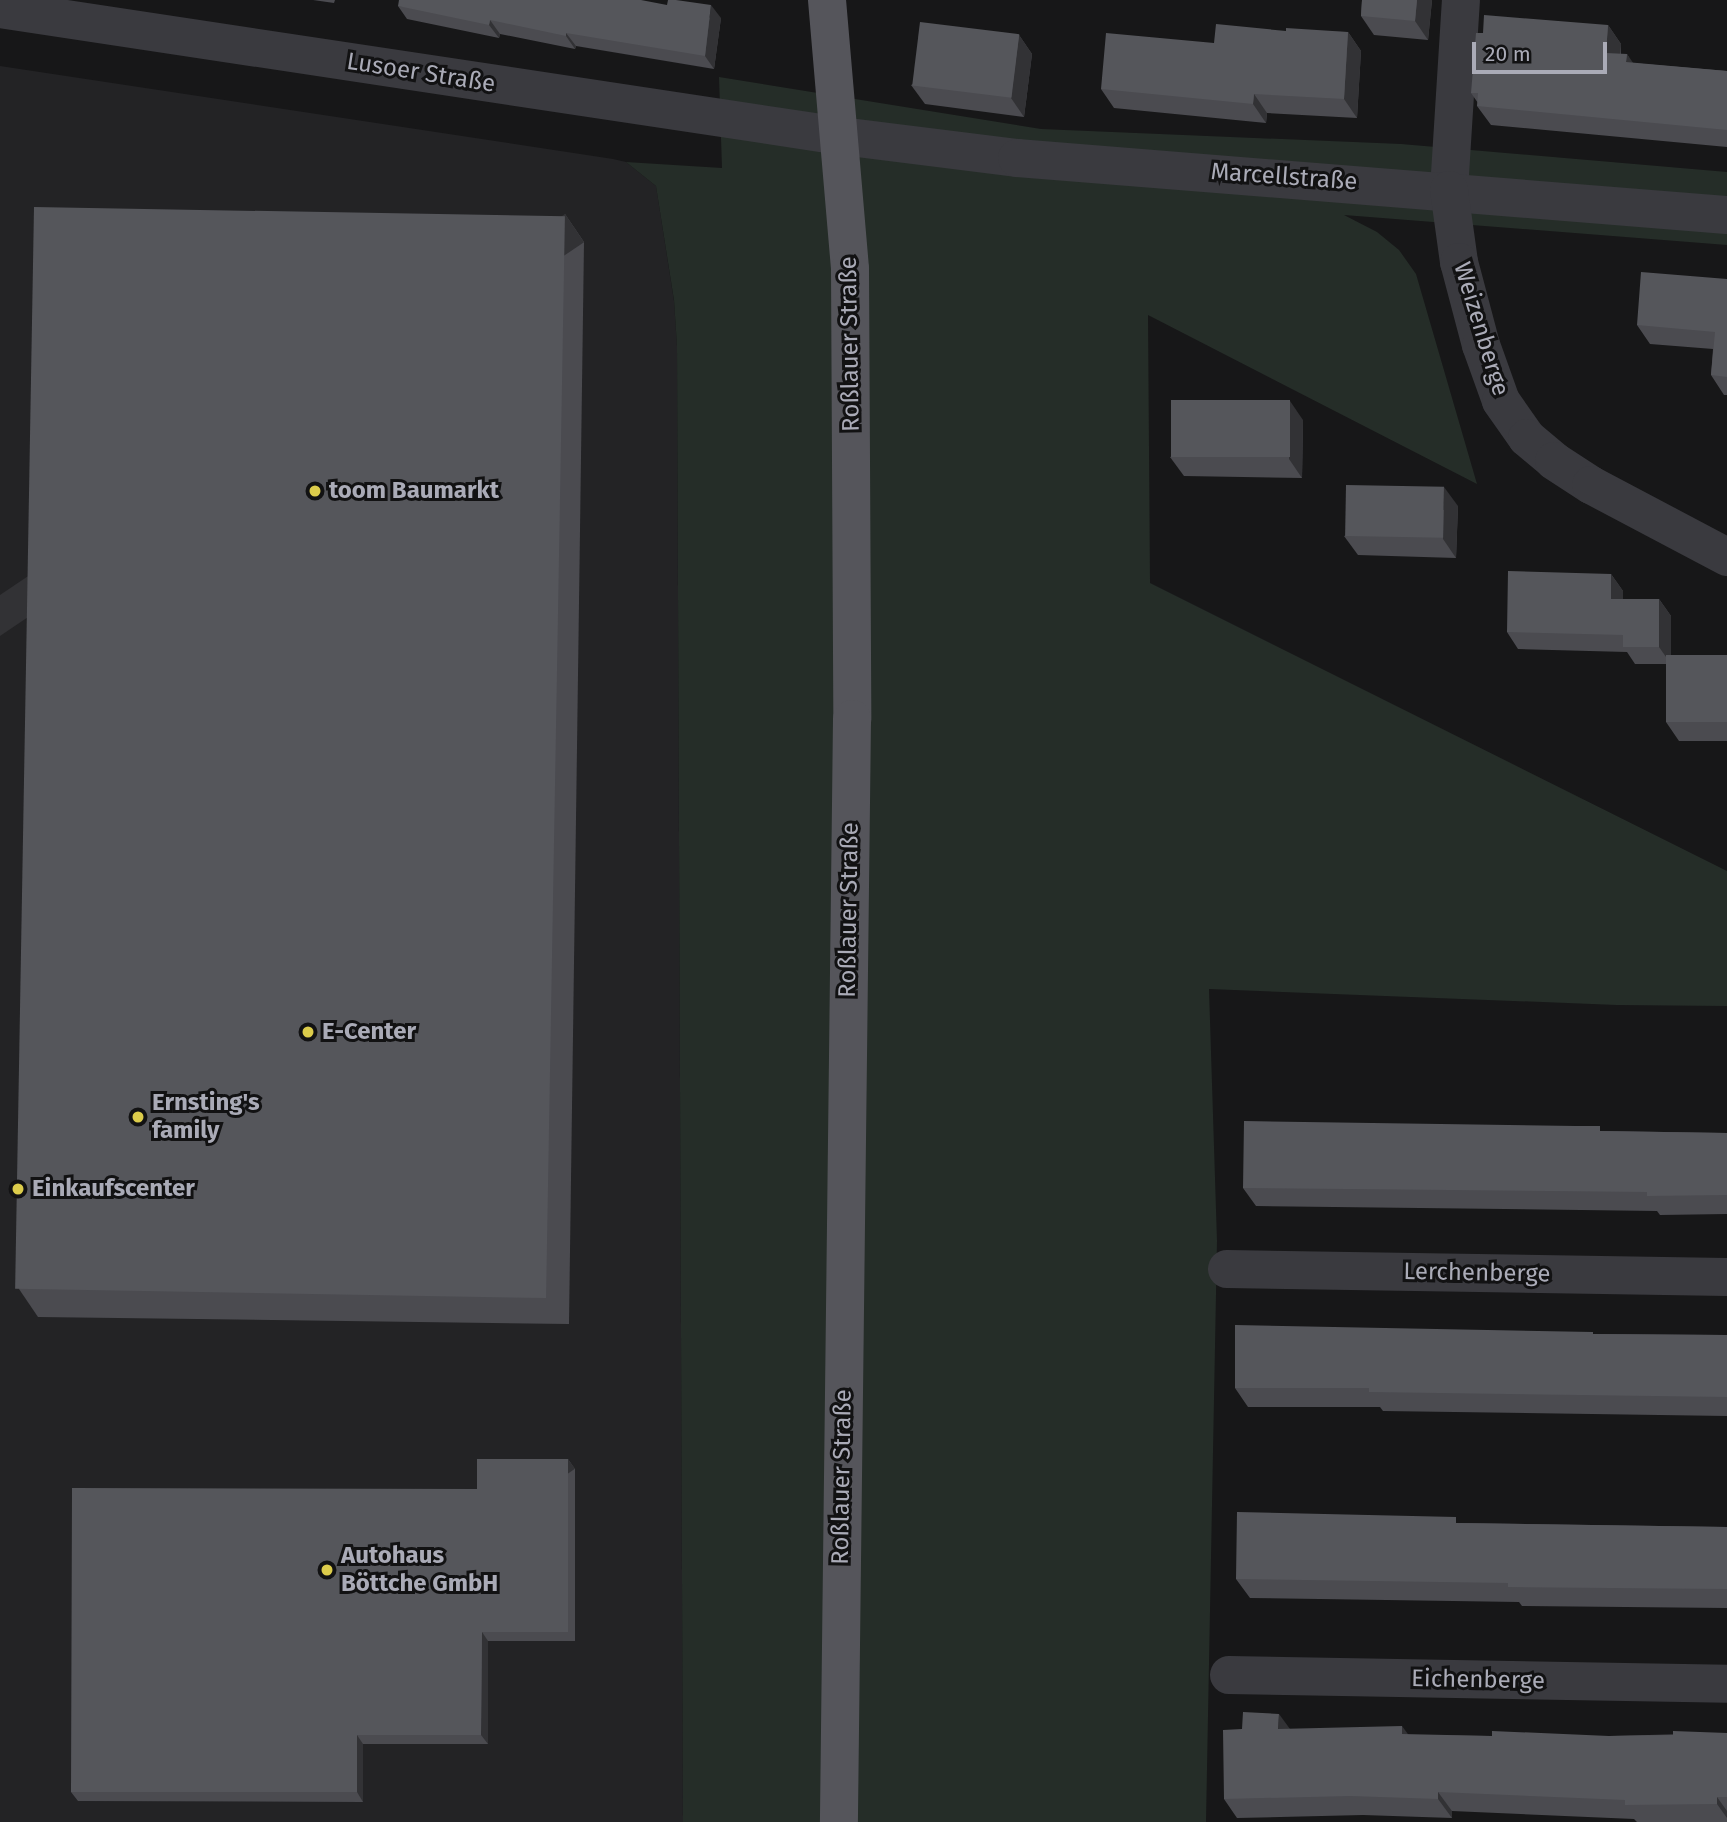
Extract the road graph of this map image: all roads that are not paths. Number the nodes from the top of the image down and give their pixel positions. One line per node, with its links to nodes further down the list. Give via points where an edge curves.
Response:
1 (827, 0): 4 (main road, Roßlauer Straße)
2 (1461, 0): 5 (street, Weizenberge)
3 (0, 9): 4 (street, Lusoer Straße)
4 (841, 136): 5 (street, Marcellstraße, via 1017,158); 12 (main road, Roßlauer Straße, via 850,269 852,719)
5 (1449, 190): 6 (street, Marcellstraße); 7 (street, Weizenberge, via 1459,262 1481,345 1501,401 1527,438 1591,485)
6 (1727, 215)
7 (1727, 557)
8 (1227, 1269): 9 (street, Lerchenberge)
9 (1727, 1277)
10 (1229, 1675): 11 (street, Eichenberge)
11 (1727, 1684)
12 (839, 1822)

